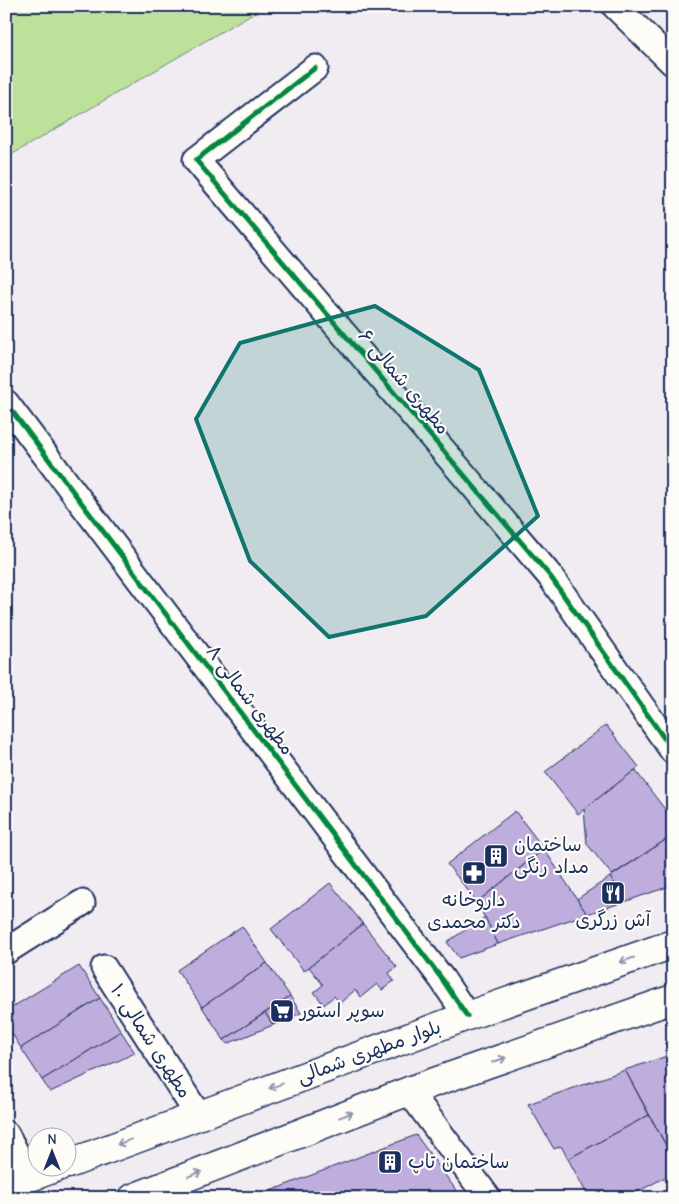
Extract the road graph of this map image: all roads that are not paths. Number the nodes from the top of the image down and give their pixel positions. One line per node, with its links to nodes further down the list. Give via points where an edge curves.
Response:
1 (615, 6): 2 (street)
2 (673, 63)
3 (315, 68): 5 (street, ۶ مطهری شمالی, via 196,160 550,576)
4 (6, 403): 11 (street, ۸ مطهری شمالی, via 442,978)
5 (673, 751)
6 (82, 902): 8 (street)
7 (673, 944): 11 (main road, بلوار مطهرى شمالى, one-way to 11)
8 (6, 951)
9 (104, 968): 13 (street, ۱۰ مطهری شمالی)
10 (673, 999): 12 (main road, one-way to 10)
11 (467, 1016): 13 (main road, بلوار مطهرى شمالى, one-way to 13)
12 (409, 1091): 18 (main road, one-way to 12); 19 (street)
13 (198, 1115): 15 (main road, بلوار مطهرى شمالى, one-way to 15)
14 (6, 1134): 17 (street)
15 (78, 1160)
16 (33, 1176): 17 (main road)
17 (17, 1182)
18 (133, 1198)
19 (488, 1198)

